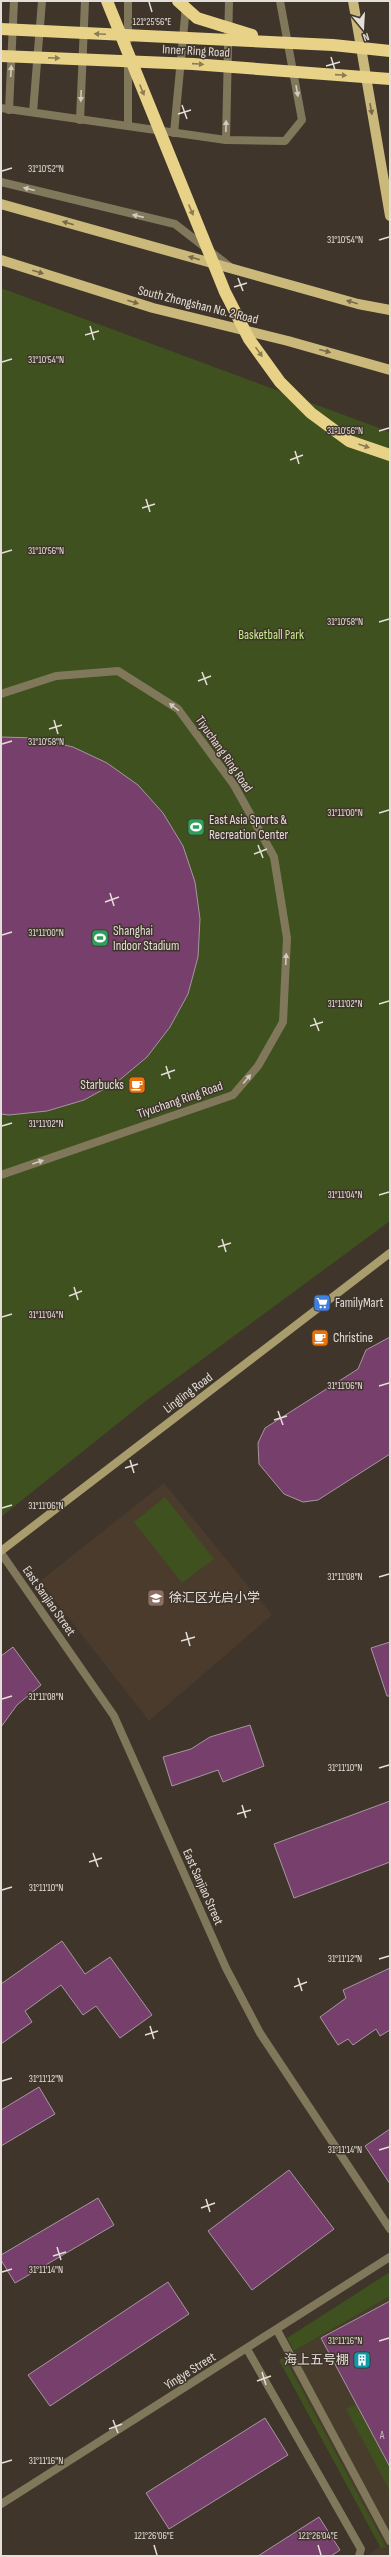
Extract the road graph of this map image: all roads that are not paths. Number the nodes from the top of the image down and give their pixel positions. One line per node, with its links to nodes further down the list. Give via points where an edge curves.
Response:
1 (14, 1): 16 (street, one-way to 1)
2 (42, 1): 17 (street)
3 (85, 1): 18 (street, one-way to 18)
4 (108, 1): 29 (highway, one-way to 29, via 225,292 249,339 280,382 311,413 349,441)
5 (128, 1): 19 (street)
6 (178, 1): 12 (highway, via 197,18 239,33)
7 (186, 1): 20 (street)
8 (229, 1): 21 (street, one-way to 8)
9 (280, 1): 21 (street, one-way to 21, via 302,120 285,141)
10 (353, 1): 24 (main road, one-way to 24)
11 (1, 29): 12 (highway, Inner Ring Road, one-way to 11)
12 (302, 43): 13 (highway, Inner Ring Road)
13 (390, 51)
14 (1, 56): 15 (highway, Inner Ring Road, one-way to 15, via 193,64)
15 (390, 79)
16 (5, 109): 17 (street)
17 (33, 112): 18 (street)
18 (80, 120): 19 (street)
19 (128, 125): 20 (street)
20 (174, 133): 21 (street)
21 (226, 140)
22 (1, 182): 26 (street, one-way to 22, via 175,224)
23 (1, 204): 26 (main road, one-way to 23)
24 (390, 216)
25 (1, 260): 28 (main road, South Zhongshan No. 2 Road, one-way to 28, via 153,308 288,341)
26 (231, 268): 27 (main road, one-way to 26)
27 (390, 310)
28 (390, 370)
29 (390, 455)
30 (1, 694): 31 (street, Tiyuchang Ring Road, one-way to 30, via 233,1095 258,1066 283,1022 287,938 274,857 234,785 178,709 118,671 56,676)
31 (1, 1175)
32 (390, 1253): 33 (street, Lingling Road)
33 (1, 1552): 34 (street, East Sanjiao Street, via 114,1716 226,1968 260,2033)
34 (390, 2229)
35 (390, 2257): 36 (street, Yingye Street)
36 (277, 2330): 37 (street, Yingye Street); 39 (street)
37 (247, 2349): 38 (street, Yingye Street); 40 (street, via 361,2549)
38 (1, 2504)
39 (390, 2541)
40 (359, 2556)

